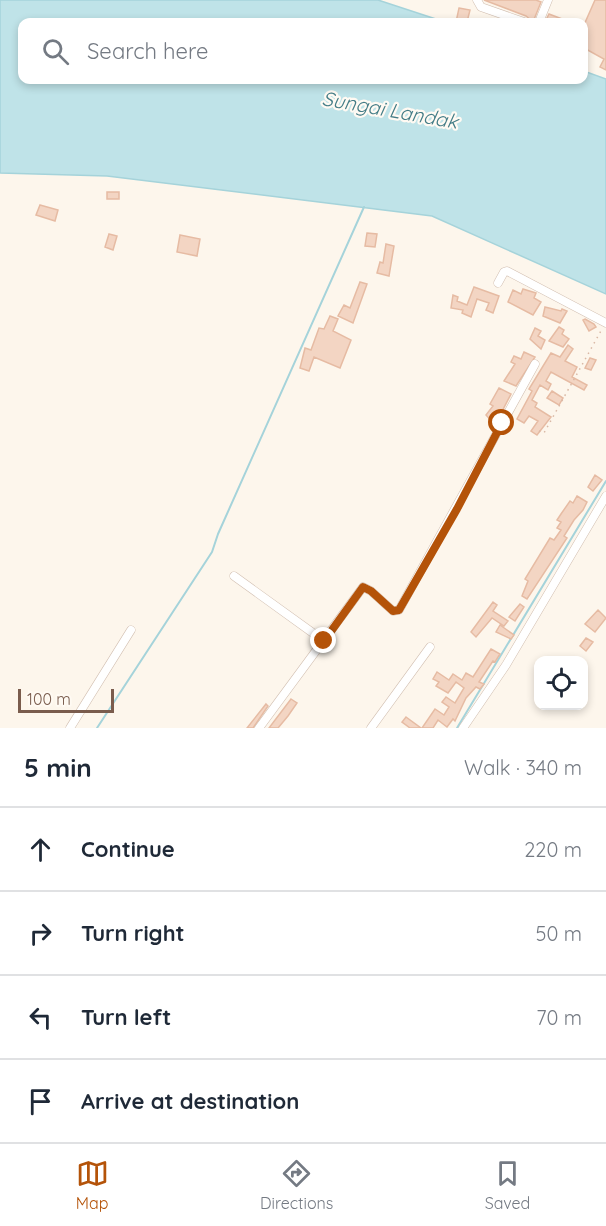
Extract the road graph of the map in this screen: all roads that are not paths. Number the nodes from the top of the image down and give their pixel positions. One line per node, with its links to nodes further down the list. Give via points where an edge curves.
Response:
1 (477, 0): 3 (street, via 482,7)
2 (548, 0): 4 (street)
3 (513, 18)
4 (541, 18)
5 (498, 283): 6 (street, via 507,271)
6 (606, 323)
7 (536, 364): 11 (street, via 399,610 393,611 363,587)
8 (606, 496): 16 (street, via 506,665)
9 (234, 576): 11 (street)
10 (131, 630): 13 (street)
11 (324, 641): 14 (street)
12 (430, 647): 15 (street)
13 (70, 728)
14 (259, 728)
15 (371, 728)
16 (463, 728)

